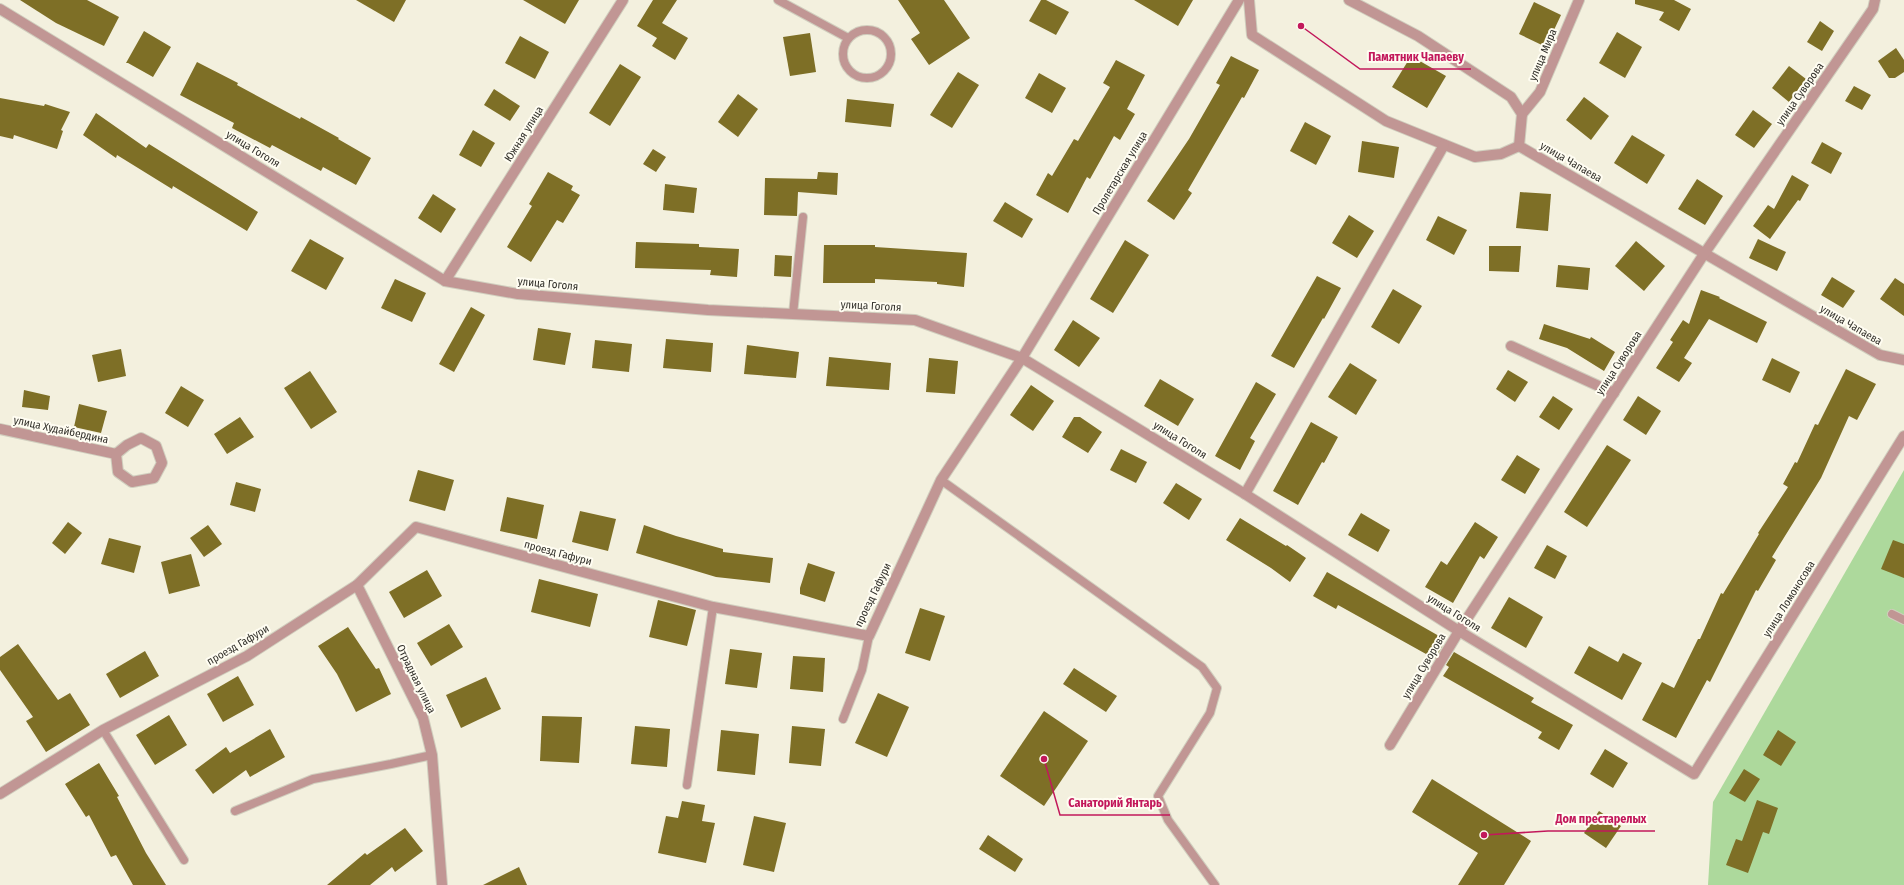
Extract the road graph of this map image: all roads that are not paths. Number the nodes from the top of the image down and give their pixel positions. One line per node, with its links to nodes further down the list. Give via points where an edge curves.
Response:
1 (624, 0): 15 (street, Южная улица)
2 (778, 0): 9 (lane)
3 (1239, 0): 18 (street, Пролетарская улица)
4 (1249, 0): 11 (street, via 1252,35 1386,121)
5 (1350, 0): 10 (street, via 1418,36 1505,93 1511,97)
6 (1579, 0): 10 (street, улица Мира, via 1540,92)
7 (1875, 0): 14 (street, улица Суворова, via 1873,9)
8 (0, 9): 15 (street, улица Гоголя)
9 (848, 38): 9 (lane, via 844,45 843,61 852,74 870,78 881,74 887,68 891,52 882,35 862,30)
10 (1522, 114): 12 (street)
11 (1444, 145): 12 (street, via 1475,157 1501,154); 25 (street)
12 (1519, 146): 14 (street, улица Чапаева)
13 (803, 217): 16 (lane)
14 (1704, 254): 19 (street, улица Чапаева, via 1880,355); 20 (street, улица Суворова)
15 (445, 281): 16 (street, улица Гоголя, via 518,294 708,310)
16 (793, 314): 18 (street, улица Гоголя, via 915,320)
17 (1511, 346): 20 (street)
18 (1022, 358): 24 (street, проезд Гафури); 25 (street, улица Гоголя)
19 (1904, 360)
20 (1614, 393): 30 (street, улица Суворова)
21 (0, 429): 23 (street, улица Худайбердина)
22 (1904, 436): 36 (street, улица Ломоносова)
23 (116, 454): 23 (street, улица Худайбердина, via 118,472 132,482 154,478 162,463 156,446 141,438)
24 (941, 480): 31 (street, проезд Гафури); 42 (lane, via 1202,667 1217,688 1210,713 1158,796 1168,820)
25 (1245, 494): 30 (street, улица Гоголя)
26 (357, 585): 27 (street, проезд Гафури, via 416,527); 33 (street, проезд Гафури, via 247,656); 35 (street, Отрадная улица, via 423,718)
27 (713, 607): 31 (street, проезд Гафури); 37 (lane)
28 (1892, 614): 29 (lane)
29 (1904, 620)
30 (1459, 631): 34 (street, улица Суворова); 36 (street, улица Гоголя)
31 (868, 636): 32 (lane, via 862,670)
32 (843, 719)
33 (103, 730): 38 (street, проезд Гафури); 40 (lane)
34 (1390, 745)
35 (432, 755): 39 (lane, via 313,779); 41 (street, Отрадная улица)
36 (1694, 774)
37 (687, 785)
38 (0, 794)
39 (235, 811)
40 (184, 860)
41 (442, 885)
42 (1215, 885)

